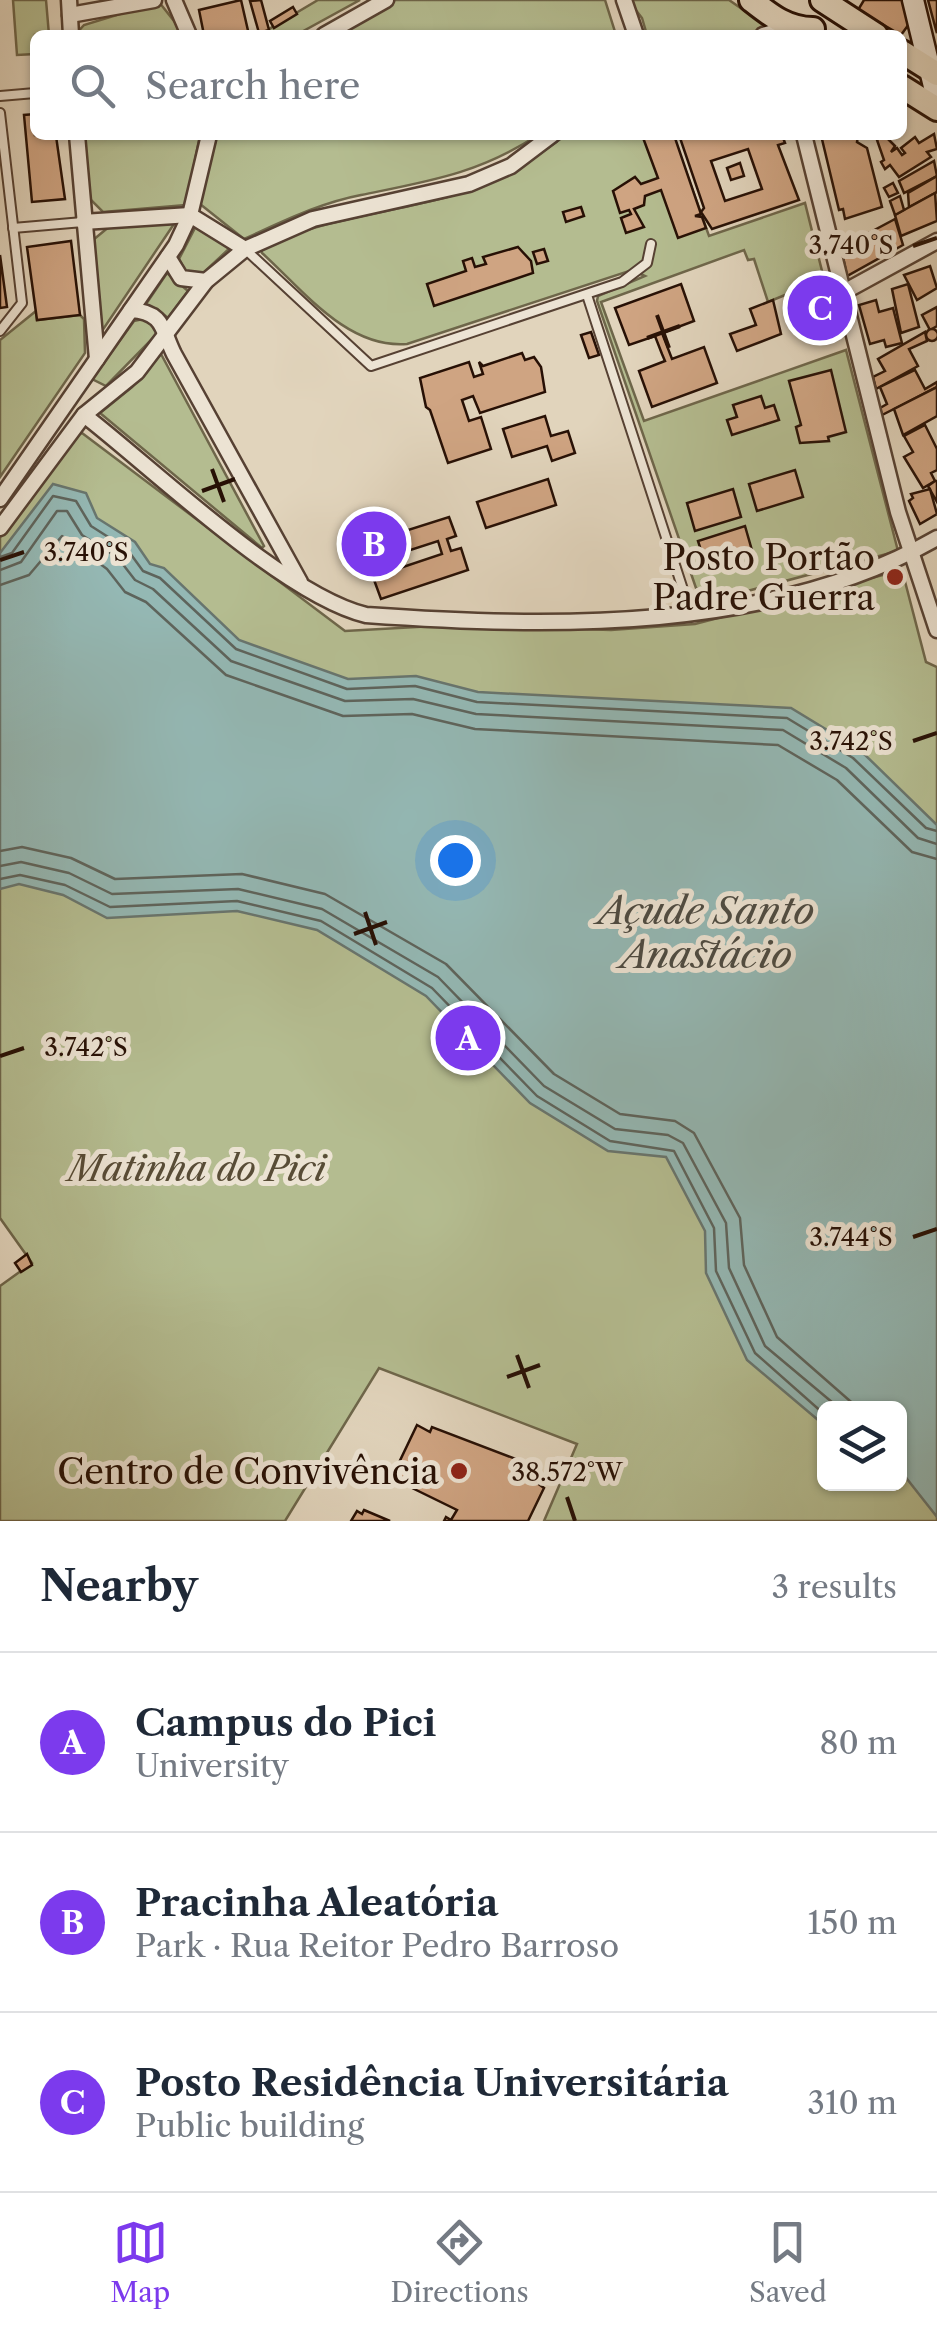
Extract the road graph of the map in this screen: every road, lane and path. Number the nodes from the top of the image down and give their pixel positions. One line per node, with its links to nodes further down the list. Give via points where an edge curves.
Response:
1 (154, 0): 8 (street)
2 (174, 0): 10 (street)
3 (386, 0): 11 (street)
4 (624, 0): 12 (street)
5 (751, 0): 9 (main road)
6 (913, 0): 15 (street)
7 (830, 2): 13 (main road)
8 (70, 7)
9 (788, 26)
10 (187, 30)
11 (333, 30)
12 (634, 30)
13 (869, 30)
14 (907, 55): 15 (main road)
15 (934, 73): 19 (street)
16 (907, 90): 20 (main road)
17 (30, 94): 18 (lane)
18 (0, 96)
19 (937, 99)
20 (937, 109)
21 (0, 114): 28 (lane)
22 (77, 140): 27 (street)
23 (208, 140): 26 (street)
24 (545, 140): 31 (street, via 511,166 469,184 313,220)
25 (805, 140): 34 (street)
26 (190, 215): 27 (street); 31 (street); 32 (street)
27 (83, 222): 28 (lane); 39 (street)
28 (13, 228): 37 (lane, via 22,302)
29 (937, 241): 34 (street)
30 (651, 244): 35 (lane, via 646,263 632,276)
31 (244, 249): 33 (street); 35 (lane, via 371,366)
32 (168, 257): 33 (street, via 181,278); 36 (street)
33 (206, 281): 38 (street)
34 (842, 293): 44 (street)
35 (587, 295): 46 (lane)
36 (131, 310): 38 (street, via 154,314); 39 (street)
37 (0, 331)
38 (165, 336): 40 (street, via 137,372); 45 (street)
39 (97, 359): 41 (street)
40 (84, 415): 42 (street); 45 (street)
41 (0, 499)
42 (0, 528)
43 (937, 538): 44 (street)
44 (912, 553): 46 (street, via 861,574); 47 (street)
45 (300, 583): 46 (street, via 348,610 377,616 632,622)
46 (691, 615)
47 (937, 630)

